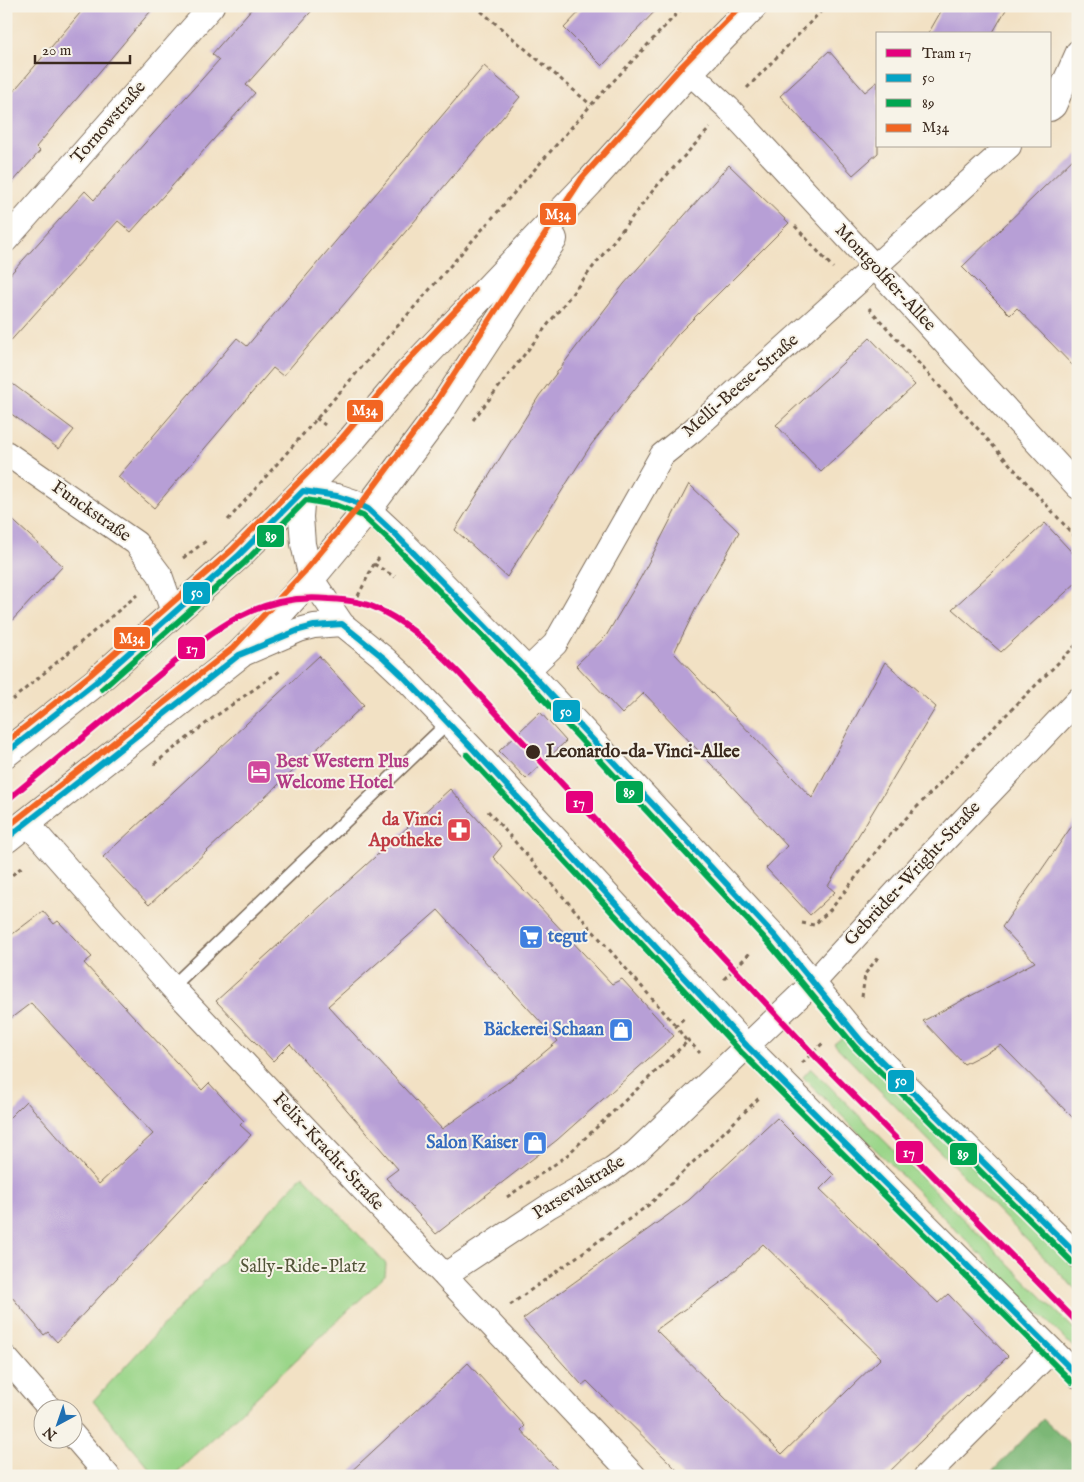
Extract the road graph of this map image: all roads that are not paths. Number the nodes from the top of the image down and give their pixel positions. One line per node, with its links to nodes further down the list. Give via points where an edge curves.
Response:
1 (212, 6): 8 (street, Tornowstraße)
2 (753, 6): 4 (main road)
3 (1078, 52): 5 (street)
4 (689, 72): 7 (main road); 9 (street, Montgolfier-Allee, via 728,108)
5 (1052, 108)
6 (1007, 148): 9 (street, Melli-Beese-Straße)
7 (589, 183): 12 (main road, via 408,373 348,444); 13 (main road, via 435,419)
8 (6, 240)
9 (875, 267): 11 (street, Montgolfier-Allee); 18 (street, Melli-Beese-Straße, via 662,455 555,644)
10 (6, 453): 15 (street, Funckstraße, via 136,543 160,575)
11 (1078, 487)
12 (303, 490): 13 (street, via 337,496); 14 (street, via 303,544); 15 (main road, via 238,556)
13 (368, 509): 14 (main road); 18 (street)
14 (311, 578): 16 (street); 17 (main road)
15 (173, 612): 21 (main road, via 96,682)
16 (342, 624): 17 (street, via 299,630); 20 (street, via 384,658)
17 (239, 655): 22 (main road)
18 (528, 670): 23 (street)
19 (1078, 700): 23 (street, Gebrüder-Wright-Straße)
20 (448, 723): 24 (lane); 25 (street)
21 (6, 753)
22 (16, 831): 24 (street, Felix-Kracht-Straße)
23 (814, 982): 25 (street, Gebrüder-Wright-Straße); 26 (street, via 861,1041)
24 (172, 987): 27 (street, Felix-Kracht-Straße)
25 (747, 1046): 27 (street, Parsevalstraße, via 636,1152); 28 (street)
26 (1078, 1256)
27 (445, 1275): 34 (street, Felix-Kracht-Straße)
28 (1052, 1350): 30 (street); 35 (street)
29 (6, 1358): 31 (street)
30 (1078, 1376)
31 (42, 1400)
32 (82, 1446): 33 (street)
33 (108, 1476)
34 (634, 1476)
35 (926, 1476)

